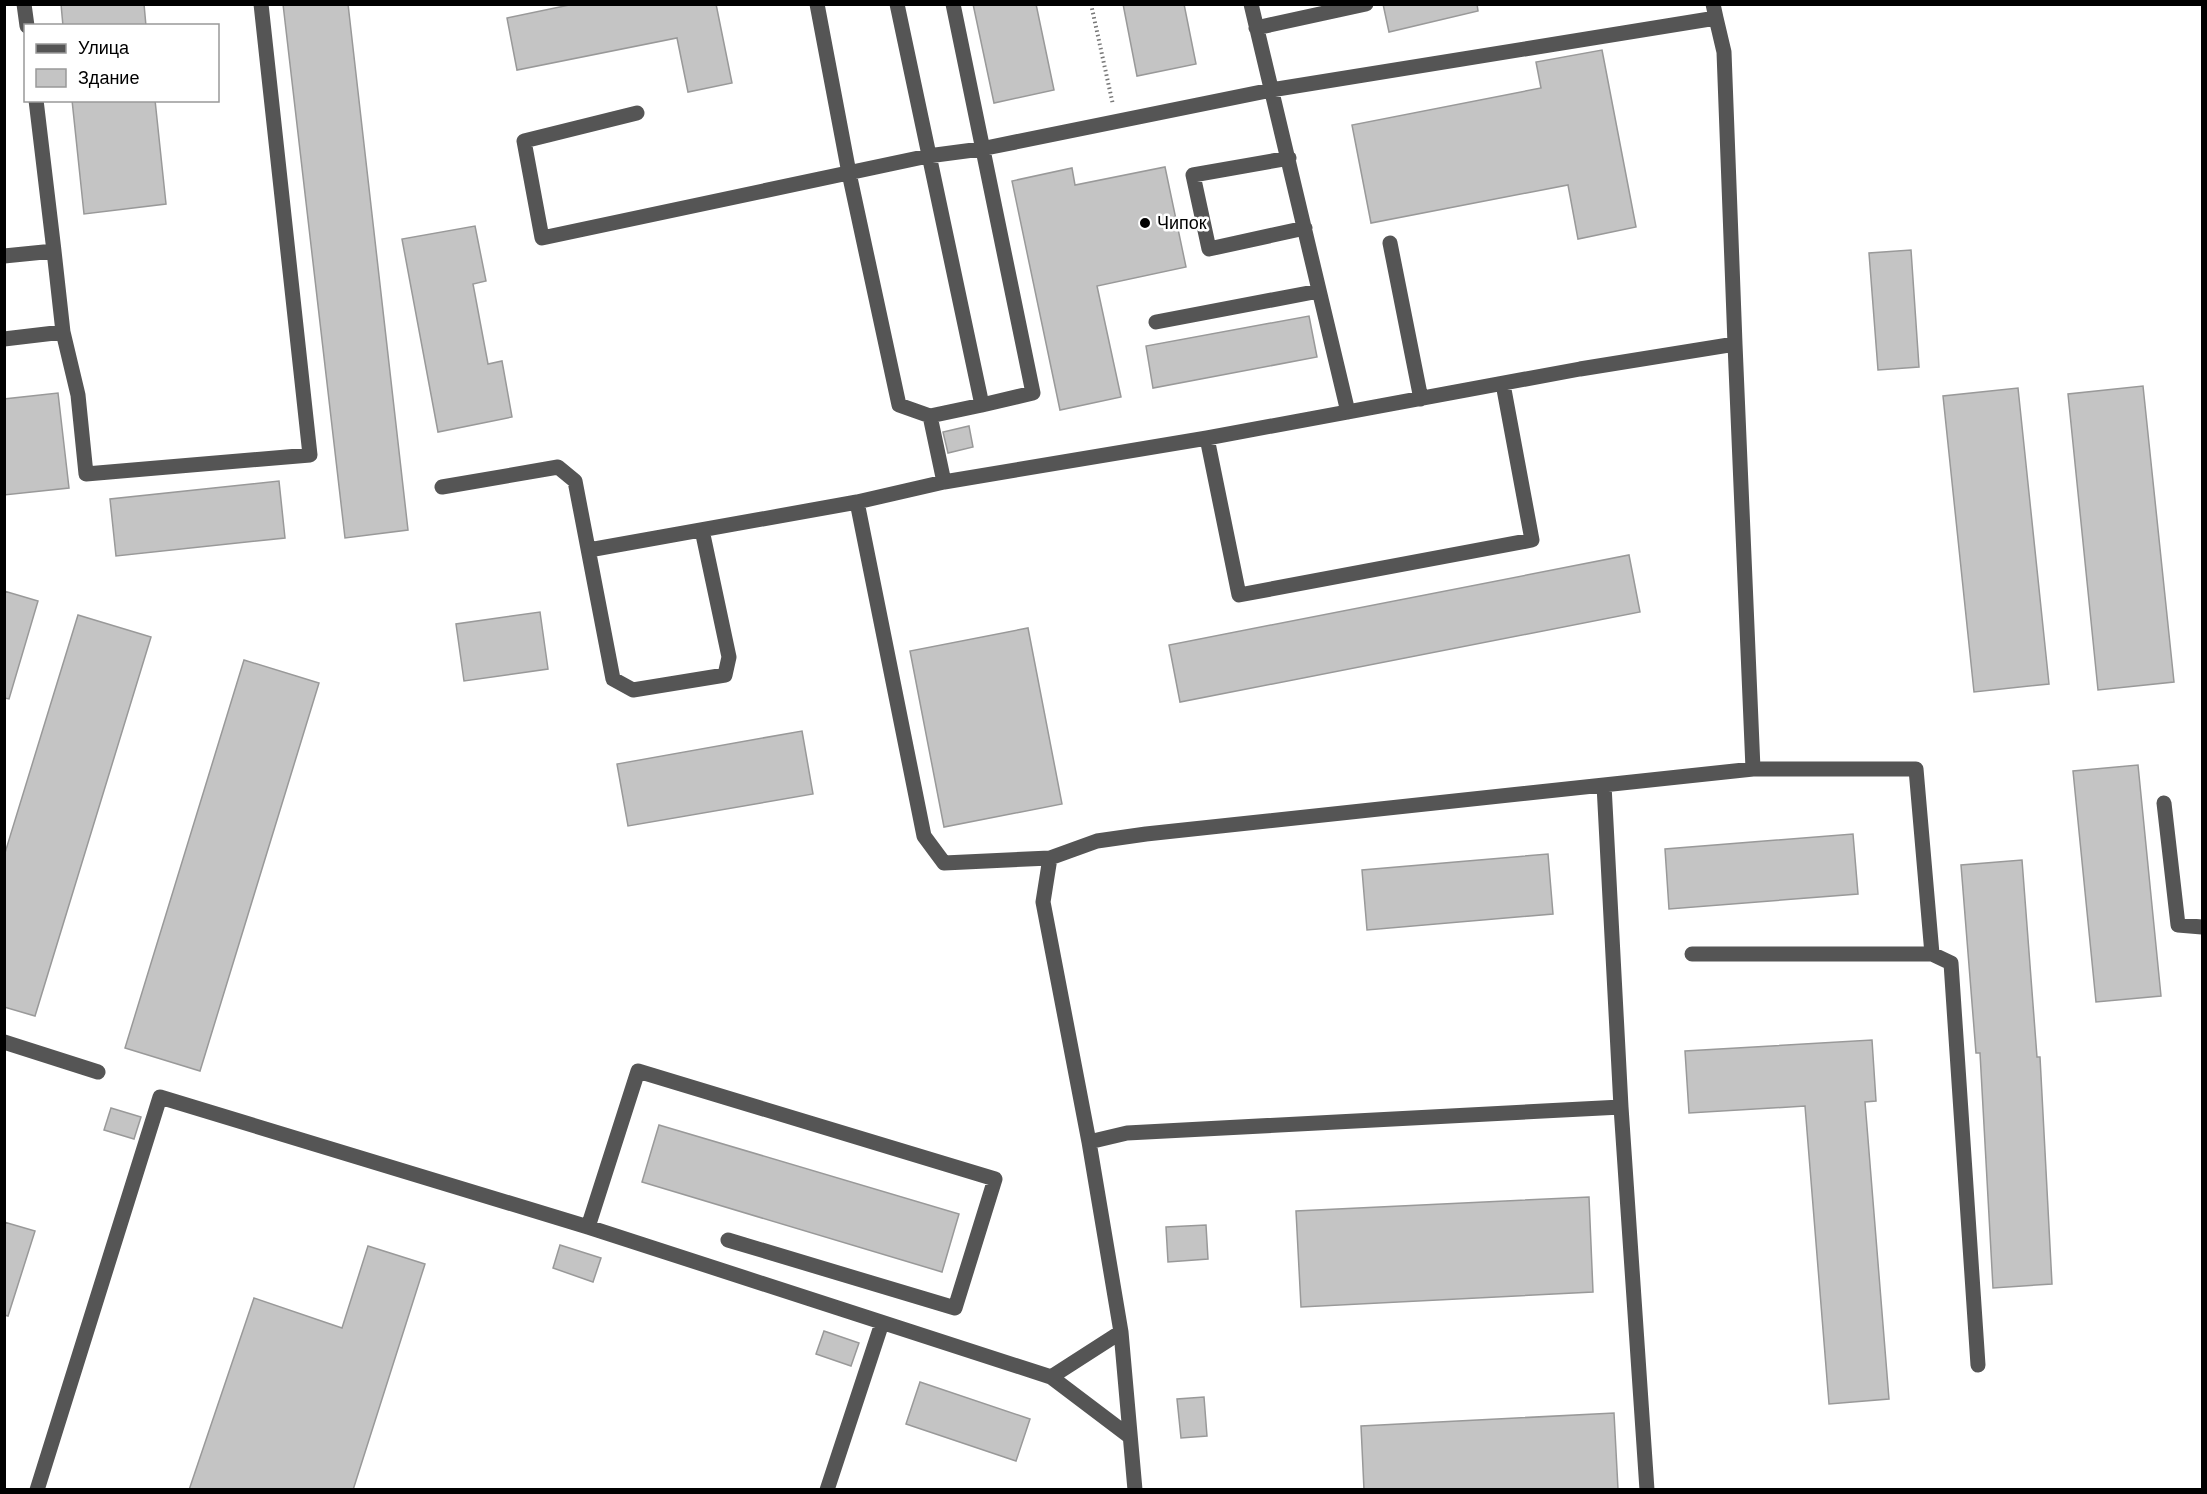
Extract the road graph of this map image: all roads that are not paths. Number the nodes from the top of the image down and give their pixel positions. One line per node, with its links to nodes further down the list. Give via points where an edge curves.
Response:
1 (24, 4): 9 (street)
2 (261, 4): 24 (street, via 310,455 86,474 78,395)
3 (816, 4): 17 (street)
4 (897, 4): 15 (street)
5 (953, 4): 14 (street)
6 (1251, 4): 10 (street)
7 (1366, 4): 10 (street)
8 (1714, 11): 11 (street); 26 (street, via 1724,51)
9 (27, 24)
10 (1257, 28): 11 (street)
11 (1271, 90): 14 (street); 16 (street)
12 (36, 102): 20 (street)
13 (637, 113): 17 (street, via 524,141 542,238)
14 (981, 149): 15 (street); 29 (street, via 1033,393)
15 (928, 156): 17 (street); 29 (street)
16 (1289, 158): 18 (street); 18 (street, via 1193,175 1209,249)
17 (849, 173): 31 (street, via 899,405)
18 (1305, 228): 22 (street)
19 (1390, 243): 28 (street)
20 (54, 251): 21 (street); 24 (street)
21 (4, 256)
22 (1319, 291): 23 (street); 30 (street)
23 (1156, 322)
24 (63, 332): 25 (street)
25 (4, 339)
26 (1735, 344): 27 (street); 38 (street)
27 (1503, 384): 28 (street); 32 (street, via 1532,540 1239,595)
28 (1421, 399): 30 (street)
29 (982, 405): 31 (street)
30 (1348, 412): 32 (street)
31 (930, 416): 33 (street)
32 (1207, 438): 33 (street)
33 (944, 482): 35 (street)
34 (442, 487): 37 (street, via 558,467 574,481)
35 (857, 502): 36 (street); 41 (street, via 924,836 944,863)
36 (702, 530): 37 (street); 37 (street, via 729,657 725,675 633,690 613,679)
37 (589, 550)
38 (1753, 769): 39 (street); 44 (street, via 1916,769)
39 (1604, 785): 41 (street, via 1146,834 1097,841); 47 (street)
40 (2164, 803): 42 (street, via 2178,925)
41 (1050, 858): 48 (street, via 1043,902)
42 (2202, 927)
43 (1692, 954): 44 (street)
44 (1932, 954): 53 (street, via 1951,963)
45 (4, 1042): 46 (street)
46 (98, 1072)
47 (1621, 1107): 48 (street, via 1127,1132); 59 (street)
48 (1089, 1142): 52 (street)
49 (588, 1227): 50 (street, via 638,1071 994,1179 955,1308); 51 (street); 56 (street, via 160,1097)
50 (728, 1240)
51 (882, 1323): 54 (street); 57 (street)
52 (1121, 1332): 54 (street); 55 (street)
53 (1978, 1365)
54 (1051, 1377): 55 (street)
55 (1128, 1436): 58 (street)
56 (37, 1490)
57 (827, 1490)
58 (1135, 1490)
59 (1647, 1490)

